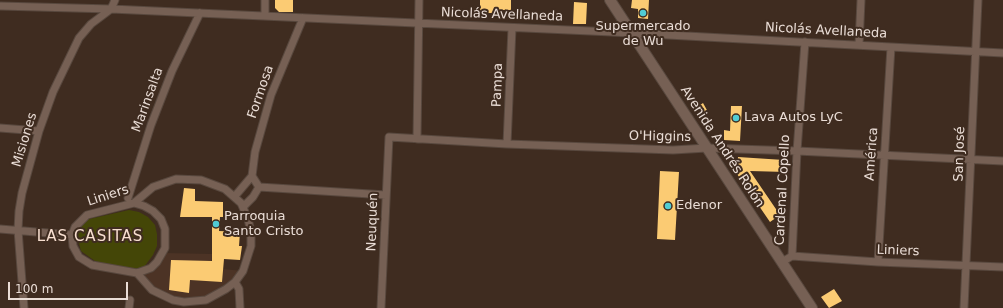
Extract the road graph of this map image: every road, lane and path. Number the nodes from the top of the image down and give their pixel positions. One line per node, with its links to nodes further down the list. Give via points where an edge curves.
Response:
1 (115, 0): 8 (street, Misiones)
2 (265, 0): 10 (street)
3 (419, 0): 12 (street)
4 (610, 0): 14 (main road, Avenida Andrés Rolón)
5 (861, 0): 16 (street)
6 (978, 0): 18 (street, San José)
7 (0, 6): 8 (street, Nicolás Avellaneda)
8 (111, 9): 9 (street, Nicolás Avellaneda); 21 (street, Misiones, via 79,38 53,92)
9 (200, 13): 10 (street, Nicolás Avellaneda); 34 (street, Marinsalta, via 172,71 151,125)
10 (265, 16): 11 (street, Nicolás Avellaneda)
11 (303, 18): 12 (street, Nicolás Avellaneda); 30 (street, Formosa, via 271,95 255,152)
12 (419, 23): 13 (street, Nicolás Avellaneda); 23 (street)
13 (512, 28): 14 (street, Nicolás Avellaneda); 24 (street, Pampa)
14 (632, 33): 15 (street, Nicolás Avellaneda); 25 (main road, Avenida Andrés Rolón)
15 (806, 42): 16 (street, Nicolás Avellaneda); 26 (street, Cardenal Copello)
16 (859, 45): 17 (street, Nicolás Avellaneda)
17 (891, 47): 18 (street, Nicolás Avellaneda); 27 (street, América)
18 (976, 51): 19 (street, Nicolás Avellaneda); 28 (street, San José)
19 (1003, 53)
20 (0, 128): 21 (street)
21 (39, 131): 38 (street, Misiones, via 22,193)
22 (389, 137): 23 (street, O'Higgins); 32 (street, Neuquén)
23 (417, 139): 24 (street, O'Higgins)
24 (507, 144): 25 (street, O'Higgins, via 673,150)
25 (707, 148): 26 (street, O'Higgins); 41 (main road, Avenida Andrés Rolón)
26 (797, 151): 27 (street, O'Higgins); 40 (street, Cardenal Copello)
27 (884, 155): 28 (street, O'Higgins); 42 (street, América)
28 (971, 159): 29 (street, O'Higgins); 43 (street, San José)
29 (1003, 161)
30 (252, 176): 31 (street); 33 (street)
31 (259, 187): 32 (street); 36 (street)
32 (386, 195): 49 (street, Neuquén)
33 (235, 196): 35 (street, Liniers, via 214,183 189,178 159,185); 36 (street, Liniers)
34 (128, 198)
35 (134, 203): 39 (street, Liniers, via 87,215 75,227); 45 (street, via 153,211 160,219 165,229 166,240 164,252 157,262 151,268)
36 (244, 207): 46 (street, via 251,232 251,246 245,265)
37 (0, 229): 38 (street)
38 (18, 230): 39 (street); 47 (street, Misiones)
39 (72, 235): 45 (street, via 73,246 79,257 92,265)
40 (792, 256): 41 (street, Cardenal Copello); 42 (street, Liniers)
41 (782, 262): 50 (main road, Avenida Andrés Rolón)
42 (878, 262): 43 (street, Liniers)
43 (967, 265): 44 (street, Liniers); 51 (street, San José)
44 (1003, 267)
45 (136, 273): 46 (street, via 152,290 162,296 184,302 206,300)
46 (235, 282): 48 (street, via 239,289)
47 (24, 308)
48 (240, 308)
49 (381, 308)
50 (812, 308)
51 (964, 308)

